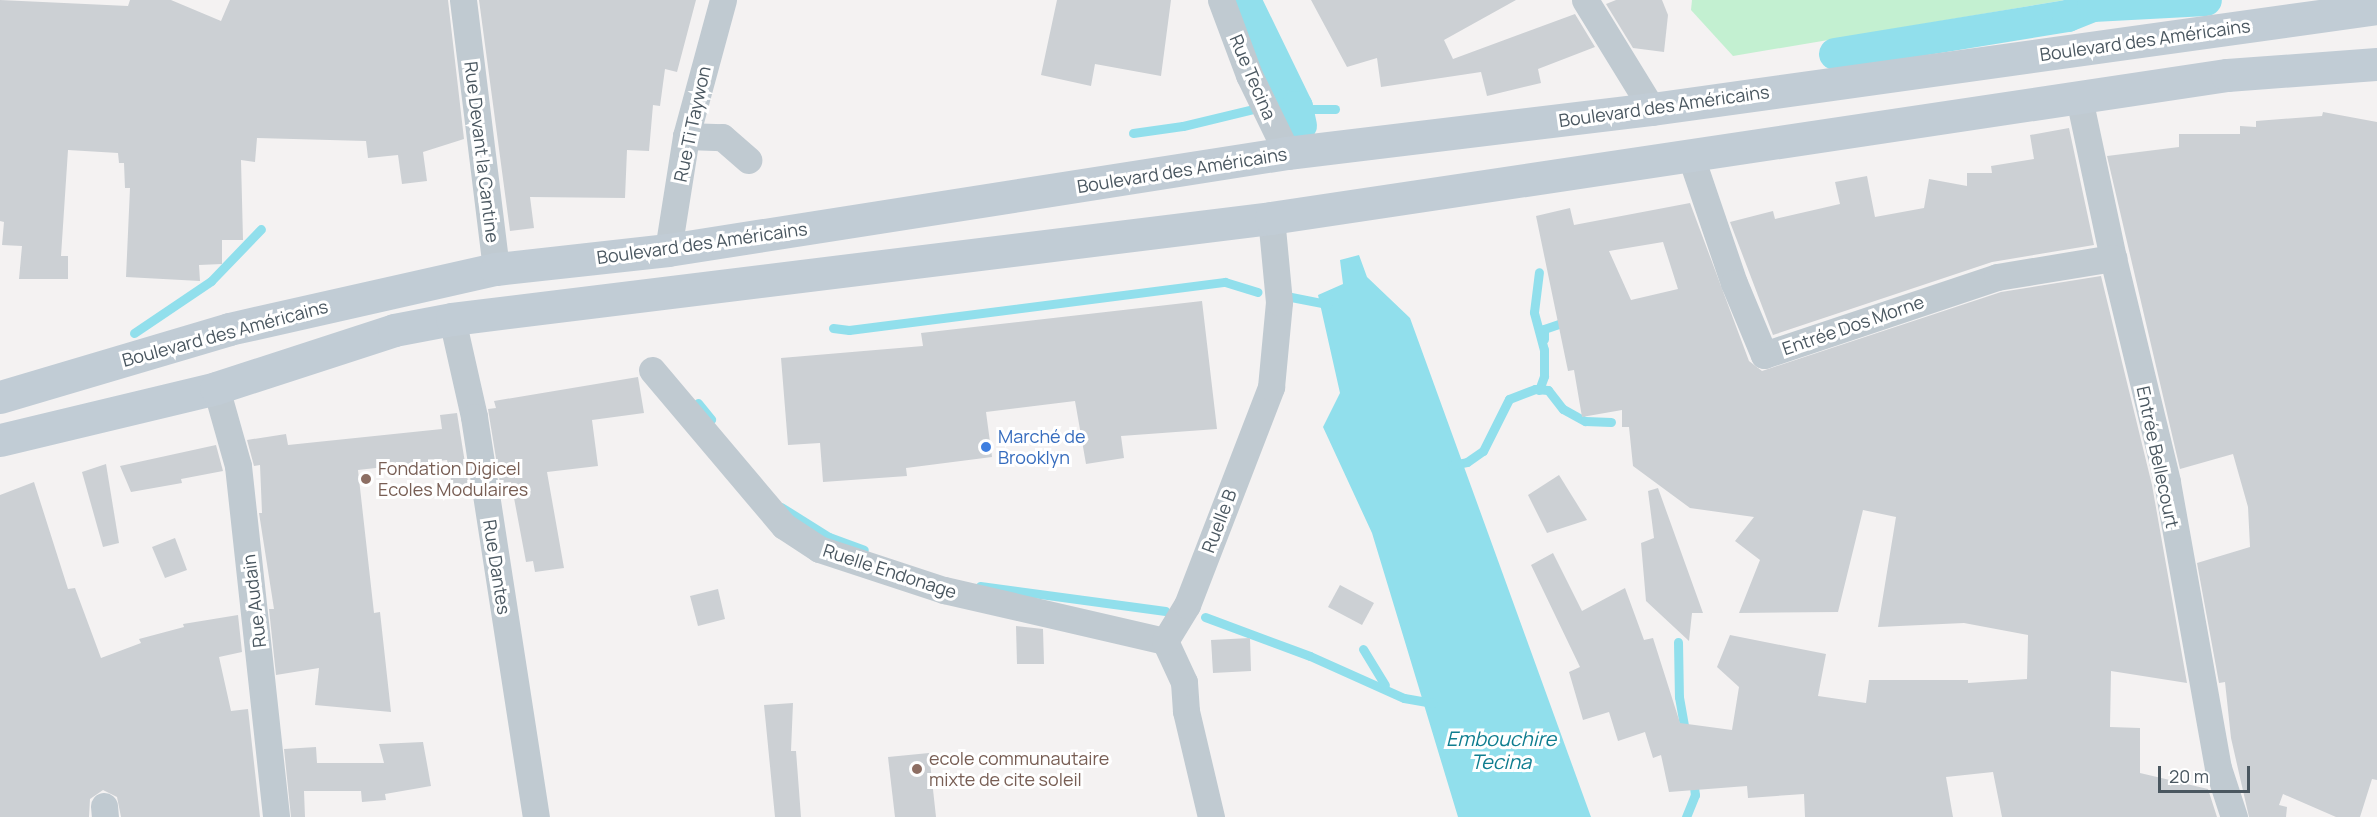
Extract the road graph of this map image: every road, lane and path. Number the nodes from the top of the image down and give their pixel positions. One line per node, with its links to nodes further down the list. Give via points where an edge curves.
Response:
1 (463, 0): 16 (street, Rue Devant la Cantine)
2 (723, 0): 9 (street, Rue Ti Taywon)
3 (1221, 0): 10 (street, Rue Tecina, via 1249,75)
4 (1585, 0): 8 (street)
5 (2377, 8): 8 (main road, Boulevard des Américains)
6 (2377, 64): 7 (main road, via 2227,75)
7 (2079, 98): 11 (main road); 15 (street, Entrée Bellecourt)
8 (1652, 109): 10 (main road, Boulevard des Américains)
9 (686, 136): 12 (street, via 722,137); 14 (street, Rue Ti Taywon)
10 (1287, 153): 14 (main road, Boulevard des Américains)
11 (1691, 157): 13 (main road); 15 (street, Entrée Dos Morne, via 1734,283 1764,355 1997,277)
12 (748, 160)
13 (1270, 218): 17 (main road); 22 (street, Ruelle B, via 1279,302 1271,387 1187,605)
14 (668, 250): 16 (main road, Boulevard des Américains)
15 (2113, 258): 26 (street, Entrée Bellecourt, via 2167,482 2218,768)
16 (496, 269): 20 (main road, Boulevard des Américains, via 229,329)
17 (452, 319): 19 (main road, via 394,330); 24 (street, Rue Dantes, via 474,417)
18 (652, 370): 22 (street, Ruelle Endonage, via 784,526 819,549 944,590)
19 (216, 388): 21 (main road); 23 (street, Rue Audain, via 237,466)
20 (0, 397)
21 (0, 440)
22 (1165, 641): 25 (street, via 1184,682 1186,711)
23 (276, 817)
24 (536, 817)
25 (1211, 817)
26 (2234, 817)

